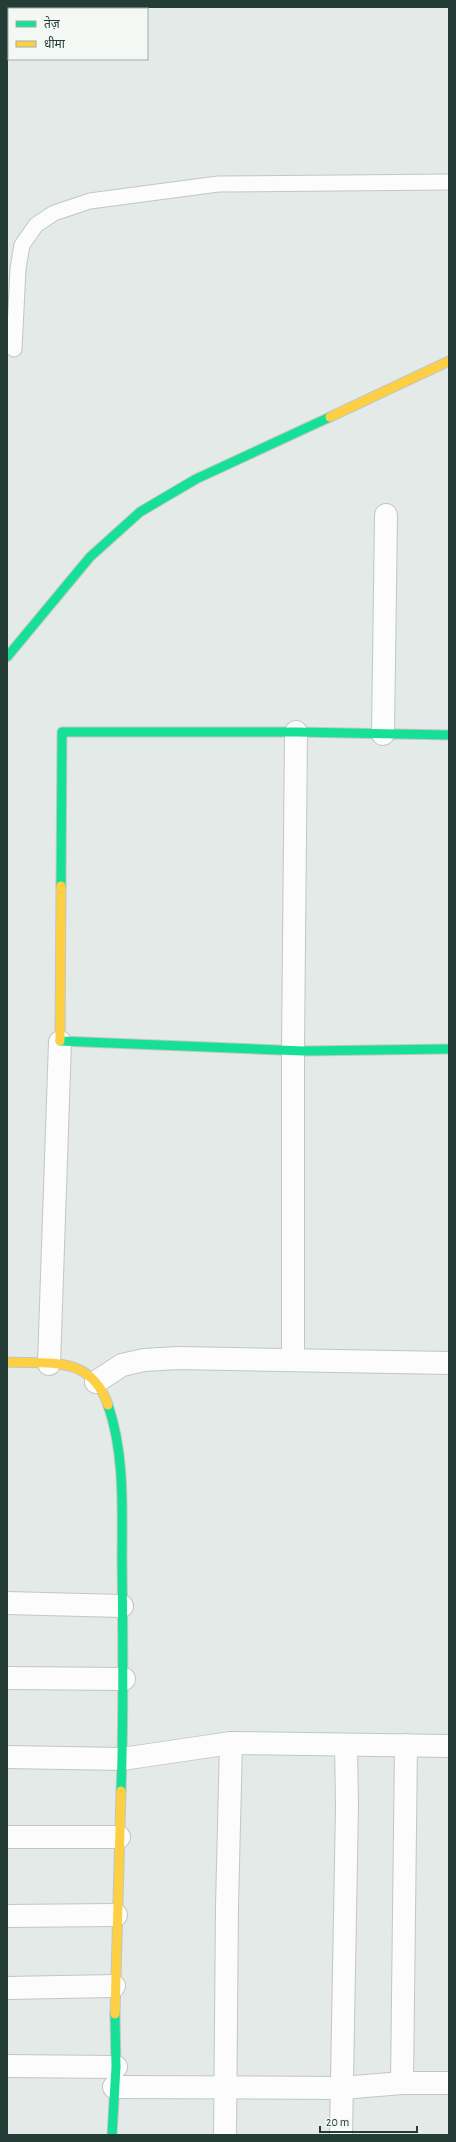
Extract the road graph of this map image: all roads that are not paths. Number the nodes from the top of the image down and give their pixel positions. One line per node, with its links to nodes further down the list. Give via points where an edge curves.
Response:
1 (449, 182): 2 (lane, via 218,184 90,201 54,213 36,224 22,245 18,269)
2 (14, 349)
3 (449, 361): 5 (street, via 196,479 140,512 90,557)
4 (386, 515): 7 (street)
5 (7, 657)
6 (296, 732): 7 (street); 9 (street, via 62,732); 11 (street)
7 (383, 734): 8 (street)
8 (449, 735)
9 (60, 1042): 11 (street); 15 (street)
10 (449, 1049): 11 (street)
11 (293, 1050): 12 (street)
12 (293, 1360): 14 (street); 16 (street, via 144,1360 122,1365)
13 (7, 1362): 15 (street)
14 (449, 1363)
15 (49, 1364): 16 (street, via 68,1365 83,1370)
16 (96, 1382): 18 (street, via 106,1399 116,1428 122,1530)
17 (7, 1603): 18 (street)
18 (122, 1606): 20 (street)
19 (7, 1678): 20 (street)
20 (124, 1679): 26 (street)
21 (231, 1742): 22 (street); 26 (street); 37 (street)
22 (346, 1745): 23 (street); 38 (street)
23 (406, 1745): 24 (street); 35 (street)
24 (449, 1746)
25 (7, 1757): 26 (street)
26 (122, 1759): 28 (street)
27 (7, 1836): 28 (street)
28 (119, 1837): 29 (street)
29 (116, 1915): 30 (street); 31 (street)
30 (7, 1916)
31 (114, 1986): 32 (street); 34 (street)
32 (7, 1988)
33 (7, 2066): 34 (street)
34 (115, 2077): 37 (street); 39 (street)
35 (402, 2083): 36 (street); 38 (street)
36 (449, 2083)
37 (226, 2087): 38 (street); 40 (street)
38 (342, 2088): 41 (street)
39 (112, 2135)
40 (225, 2135)
41 (341, 2135)

